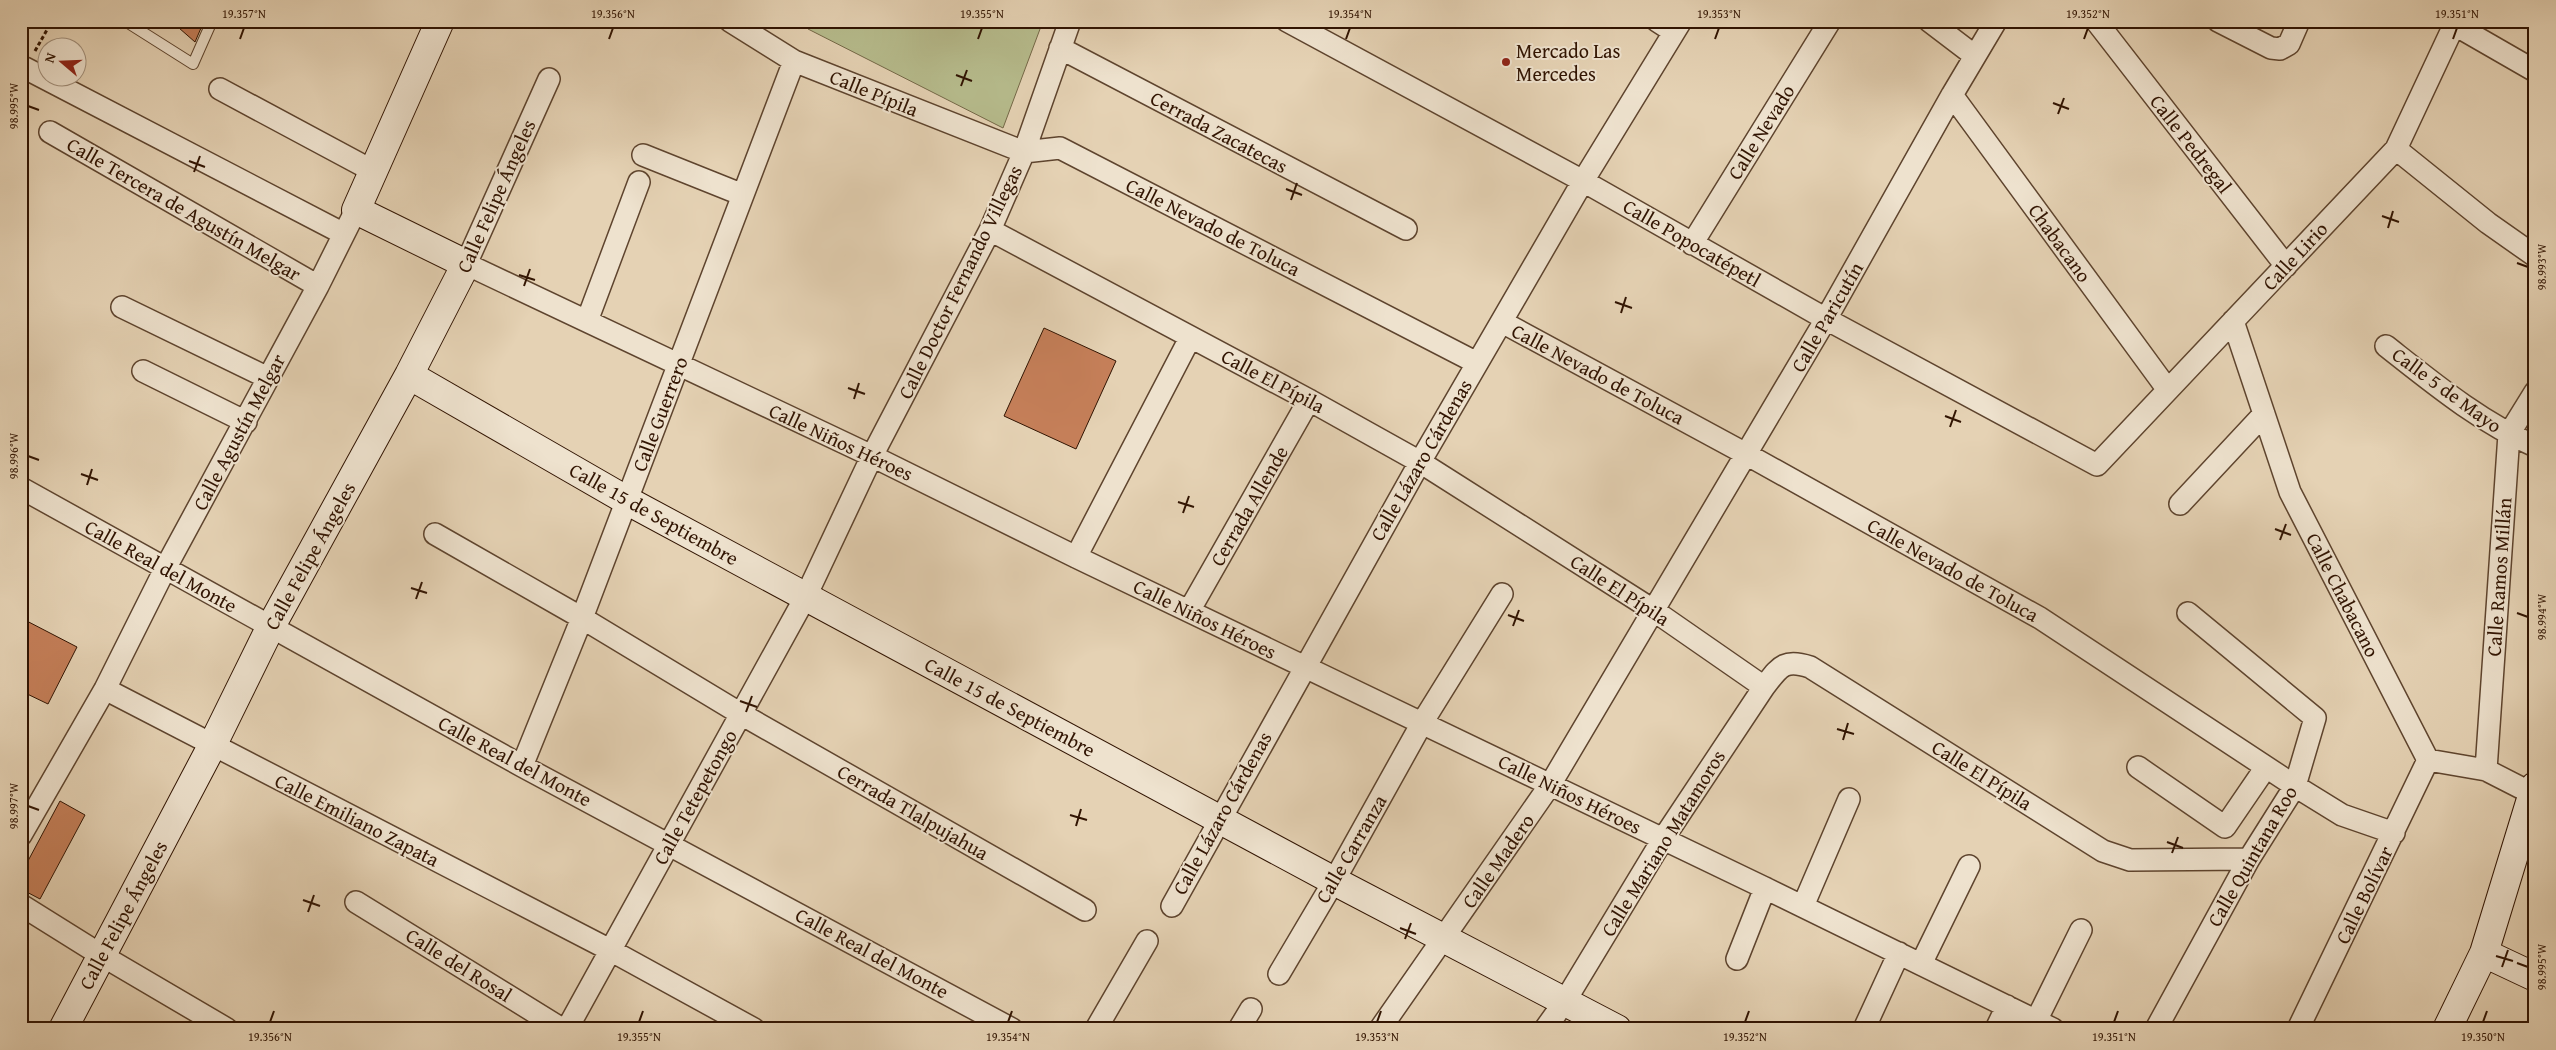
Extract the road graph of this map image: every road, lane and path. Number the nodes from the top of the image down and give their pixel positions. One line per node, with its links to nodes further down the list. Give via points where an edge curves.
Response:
1 (52, 21): 19 (path)
2 (125, 21): 3 (lane, via 193,64)
3 (212, 21)
4 (440, 21): 28 (street, Calle Agustín Melgar)
5 (730, 21): 18 (street, Calle Pípila)
6 (1070, 21): 16 (street, Calle Doctor Fernando Villegas)
7 (1287, 21): 29 (street, Calle Popocatépetl)
8 (1830, 21): 35 (street, Calle Nevado)
9 (1929, 21): 17 (street)
10 (1996, 21): 17 (street, Calle Paricutín)
11 (2096, 21): 38 (street, Calle Pedregal)
12 (2218, 21): 13 (street, via 2271,48 2280,49 2289,44)
13 (2299, 21)
14 (2455, 23): 20 (street); 25 (street, Calle Lirio)
15 (1671, 25): 29 (street, Calle Lázaro Cárdenas)
16 (1060, 48): 26 (street, Calle Doctor Fernando Villegas); 33 (street, Cerrada Zacatecas)
17 (1975, 56): 23 (street, Calle Paricutín)
18 (794, 61): 26 (street, Calle Pípila); 31 (street, Calle Guerrero)
19 (25, 68): 32 (street)
20 (2535, 71)
21 (549, 79): 37 (street, Calle Felipe Ángeles)
22 (220, 89): 28 (street)
23 (1952, 95): 41 (street, Calle Paricutín); 52 (street, Chabacano)
24 (50, 132): 39 (street, Calle Tercera de Agustín Melgar)
25 (2396, 149): 36 (street); 38 (street, Calle Lirio)
26 (1024, 152): 34 (street, Calle Doctor Fernando Villegas); 47 (street, Calle Nevado de Toluca, via 1060,148)
27 (644, 155): 31 (street)
28 (373, 171): 32 (street, Calle Agustín Melgar)
29 (1583, 181): 35 (street, Calle Popocatépetl); 44 (street, Calle Lázaro Cárdenas)
30 (639, 182): 42 (street)
31 (743, 195): 48 (street, Calle Guerrero)
32 (350, 222): 37 (street, Calle Niños Héroes); 39 (street, Calle Agustín Melgar)
33 (1406, 229)
34 (990, 230): 45 (street, Calle El Pípila); 60 (street, Calle Doctor Fernando Villegas)
35 (1692, 244): 41 (street, Calle Popocatépetl)
36 (2535, 256)
37 (466, 264): 42 (street, Calle Niños Héroes); 50 (street, Calle Felipe Ángeles)
38 (2286, 266): 43 (street, Calle Lirio)
39 (318, 286): 51 (street, Calle Agustín Melgar)
40 (122, 307): 51 (street)
41 (1826, 319): 59 (street, Calle Paricutín); 62 (street, Calle Popocatépetl)
42 (587, 321): 48 (street, Calle Niños Héroes)
43 (2233, 321): 52 (street, Calle Lirio); 55 (street, Calle Chabacano)
44 (1502, 322): 47 (street, Calle Lázaro Cárdenas); 59 (street, Calle Nevado de Toluca)
45 (1190, 338): 54 (street, Calle El Pípila); 67 (street)
46 (2386, 346): 57 (street, Calle 5 de Mayo, via 2437,386)
47 (1477, 363): 61 (street, Calle Lázaro Cárdenas)
48 (679, 366): 60 (street, Calle Niños Héroes); 64 (street, Calle Guerrero)
49 (143, 371): 56 (street)
50 (409, 375): 64 (street, Calle 15 de Septiembre); 75 (street, Calle Felipe Ángeles)
51 (268, 378): 56 (street, Calle Agustín Melgar)
52 (2168, 390): 62 (street, Calle Lirio)
53 (2535, 392): 57 (street, Calle Ramos Millán)
54 (1309, 400): 61 (street, Calle El Pípila); 72 (street, Cerrada Allende)
55 (2264, 414): 65 (street); 82 (street, Calle Chabacano, via 2290,492)
56 (246, 422): 68 (street, Calle Agustín Melgar)
57 (2509, 434): 58 (street, Calle 5 de Mayo); 86 (street, Calle Ramos Millán)
58 (2535, 446)
59 (1746, 454): 71 (street, Calle Paricutín); 85 (street, Calle Nevado de Toluca, via 2040,618)
60 (872, 456): 67 (street, Calle Niños Héroes); 70 (street, Calle Tetepetongo)
61 (1420, 462): 71 (street, Calle El Pípila); 76 (street, Calle Lázaro Cárdenas)
62 (2097, 465)
63 (21, 488): 68 (street, Calle Real del Monte)
64 (626, 500): 70 (street, Calle 15 de Septiembre); 74 (street, Calle Guerrero)
65 (2180, 504)
66 (435, 534): 74 (street)
67 (1076, 557): 72 (street, Calle Niños Héroes)
68 (166, 567): 75 (street, Calle Real del Monte); 78 (street, Calle Agustín Melgar)
69 (1502, 594): 80 (street, Calle Carranza)
70 (806, 596): 79 (street, Calle Tetepetongo); 91 (street, Calle 15 de Septiembre)
71 (1652, 610): 77 (street, Calle El Pípila); 87 (street, Calle Madero)
72 (1188, 611): 76 (street, Calle Niños Héroes)
73 (2188, 613): 88 (street, Calle Quintana Roo, via 2315,718)
74 (582, 618): 79 (street, Cerrada Tlalpujahua); 83 (street, Calle Guerrero)
75 (270, 628): 81 (street, Calle Felipe Ángeles); 83 (street, Calle Real del Monte)
76 (1304, 667): 80 (street, Calle Niños Héroes); 91 (street, Calle Lázaro Cárdenas)
77 (1764, 687): 94 (street, Calle Mariano Matamoros); 96 (street, Calle El Pípila, via 1780,666 1795,662 1810,667 2102,851 2130,860)
78 (105, 689): 81 (street, Calle Emiliano Zapata); 93 (street, Calle Agustín Melgar)
79 (740, 714): 95 (street, Calle Tetepetongo); 104 (street, Cerrada Tlalpujahua)
80 (1422, 723): 87 (street, Calle Niños Héroes); 98 (street, Calle Carranza)
81 (212, 746): 108 (street, Calle Emiliano Zapata); 111 (street, Calle Felipe Ángeles)
82 (2428, 760): 86 (street); 92 (street, Calle Bolívar)
83 (522, 766): 95 (street, Calle Real del Monte)
84 (2138, 767): 85 (street, via 2225,827)
85 (2266, 767): 88 (street, Calle Nevado de Toluca)
86 (2486, 770): 89 (street)
87 (1550, 785): 94 (street, Calle Niños Héroes); 106 (street, Calle Madero)
88 (2295, 786): 92 (street, Calle Nevado de Toluca, via 2342,815); 96 (street, Calle Quintana Roo)
89 (2534, 791): 109 (street)
90 (1849, 799): 103 (street)
91 (1218, 819): 98 (street, Calle 15 de Septiembre); 102 (street, Calle Lázaro Cárdenas)
92 (2394, 832): 134 (street, Calle Bolívar)
93 (21, 835)
94 (1663, 839): 99 (street, Calle Niños Héroes); 116 (street, Calle Mariano Matamoros)
95 (668, 844): 108 (street, Calle Tetepetongo); 125 (street, Calle Real del Monte)
96 (2249, 859): 133 (street, Calle Quintana Roo)
97 (1970, 866): 113 (street)
98 (1334, 881): 106 (street, Calle 15 de Septiembre); 114 (street, Calle Carranza)
99 (1765, 888): 103 (street, Calle Niños Héroes); 112 (street)
100 (356, 902): 122 (street, Calle del Rosal)
101 (21, 905): 111 (street)
102 (1172, 906)
103 (1803, 906): 110 (street, Calle Niños Héroes)
104 (1084, 910)
105 (2081, 930): 119 (street)
106 (1445, 937): 116 (street, Calle 15 de Septiembre); 128 (street, Calle Madero)
107 (1148, 941): 126 (street)
108 (610, 950): 123 (street, Calle Tetepetongo); 124 (street, Calle Emiliano Zapata)
109 (2484, 953): 115 (street); 135 (street)
110 (1899, 954): 113 (street, Calle Niños Héroes); 131 (street)
111 (101, 956): 120 (street, Calle Felipe Ángeles); 121 (street)
112 (1737, 959)
113 (1921, 964): 117 (street, Calle Niños Héroes)
114 (1279, 974)
115 (2535, 977)
116 (1565, 1001): 129 (street, Calle Mariano Matamoros); 130 (street, Calle 15 de Septiembre)
117 (2007, 1006): 119 (street, Calle Niños Héroes); 132 (street)
118 (1252, 1009): 127 (street)
119 (2045, 1025)
120 (63, 1029)
121 (227, 1029)
122 (562, 1029)
123 (567, 1029)
124 (754, 1029)
125 (1012, 1029)
126 (1096, 1029)
127 (1240, 1029)
128 (1380, 1029)
129 (1545, 1029)
130 (1617, 1029)
131 (1864, 1029)
132 (1996, 1029)
133 (2156, 1029)
134 (2298, 1029)
135 (2447, 1029)

